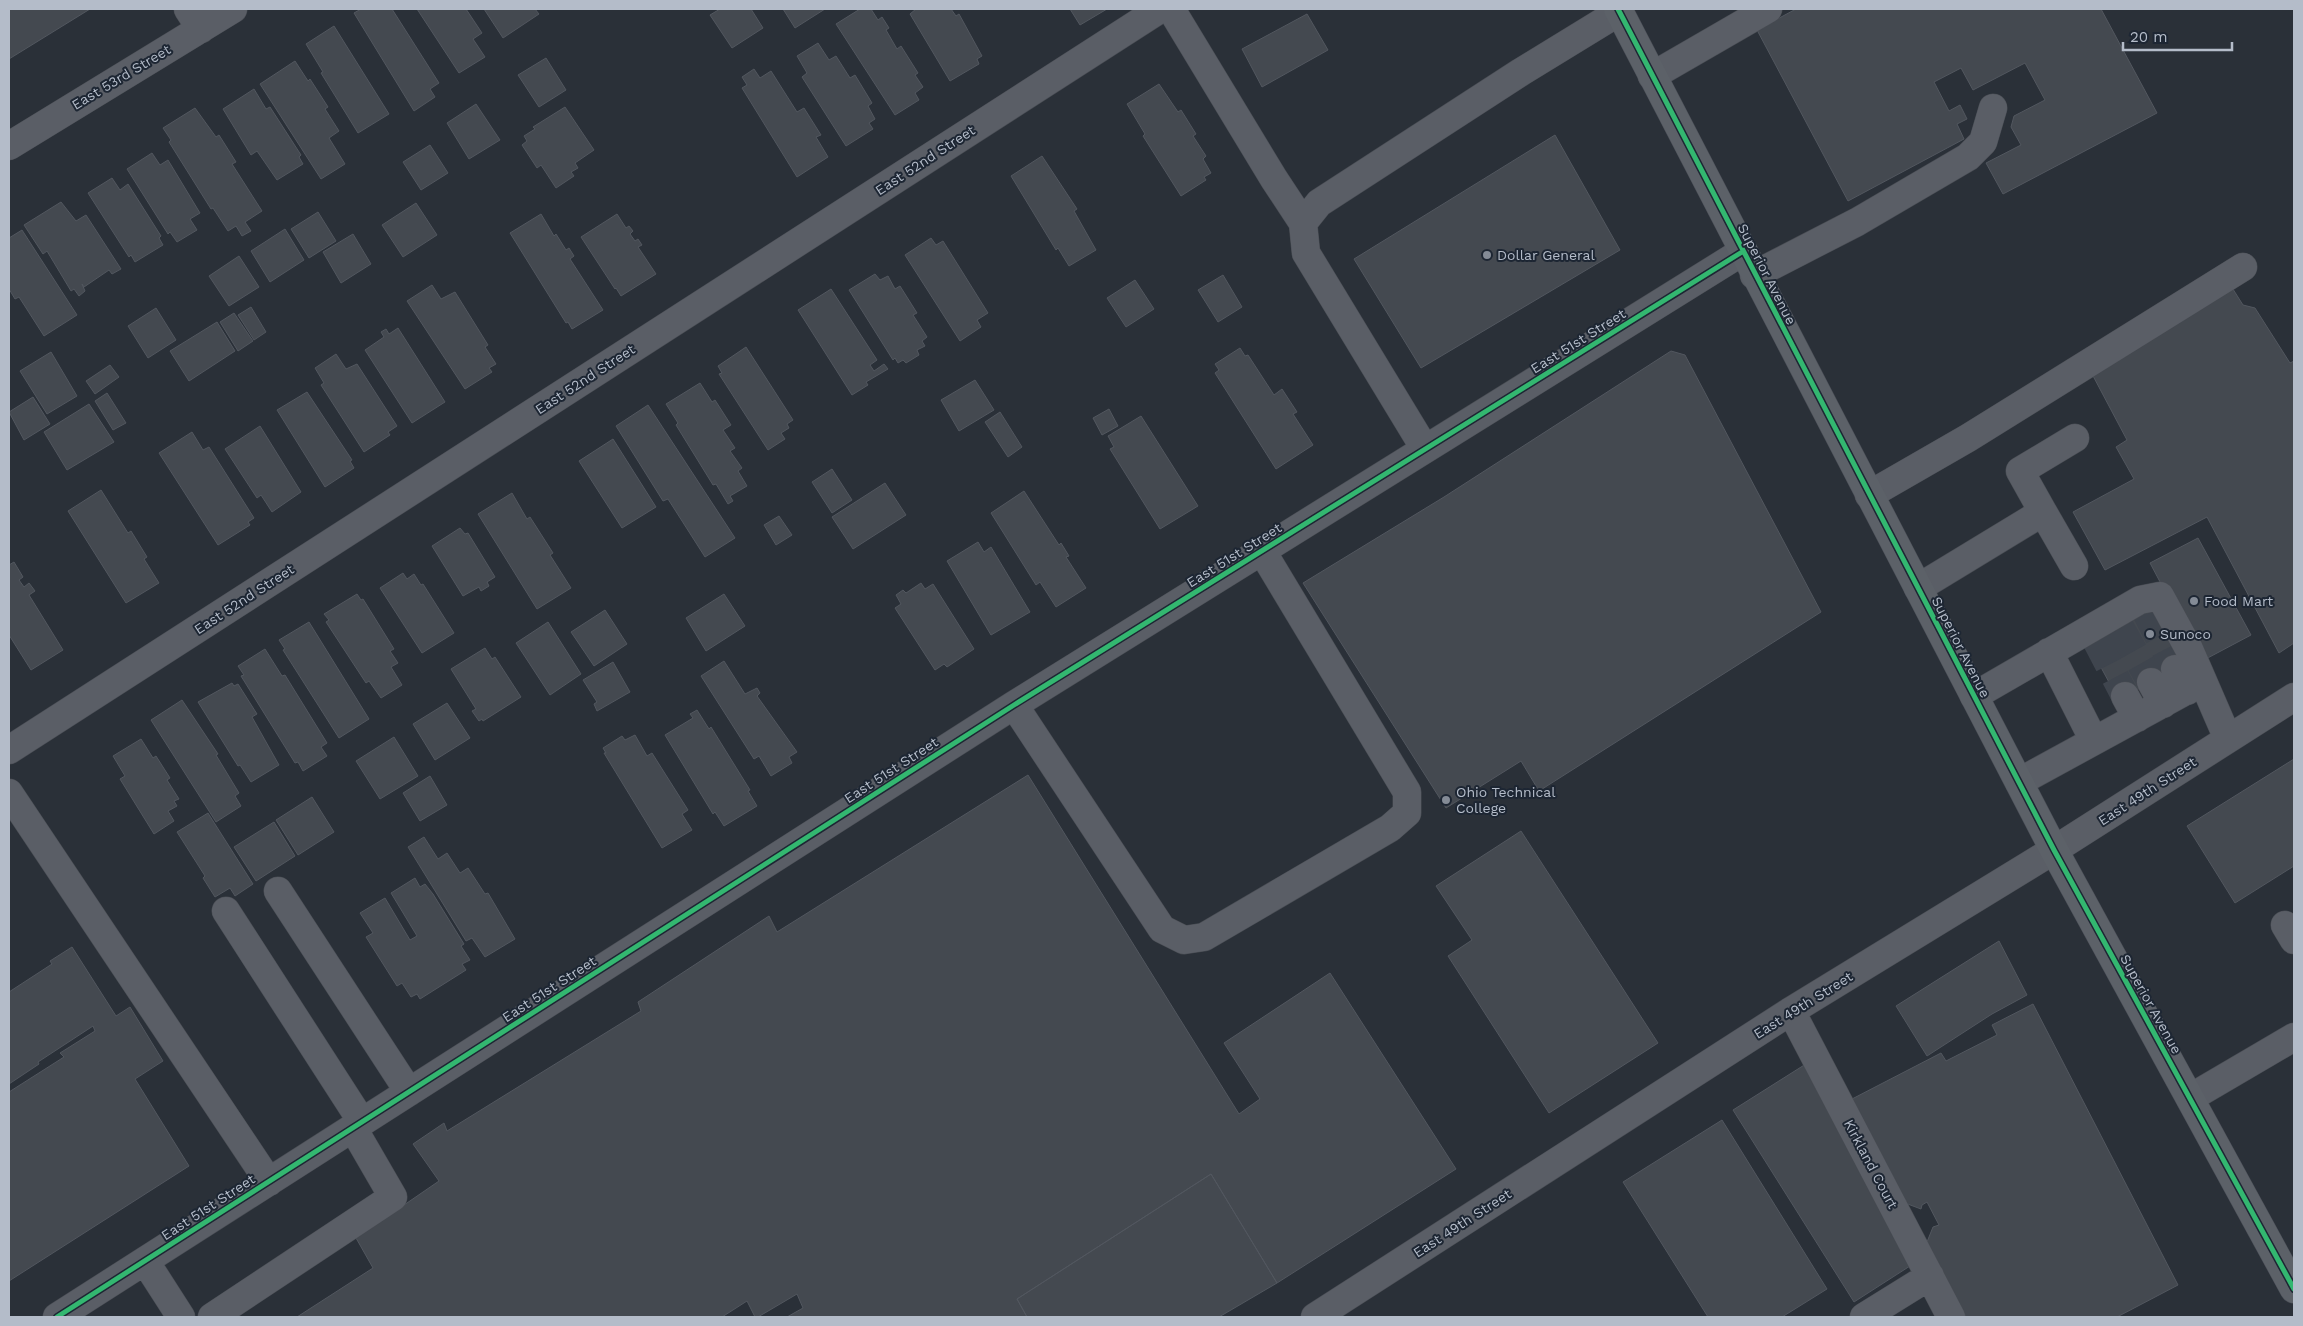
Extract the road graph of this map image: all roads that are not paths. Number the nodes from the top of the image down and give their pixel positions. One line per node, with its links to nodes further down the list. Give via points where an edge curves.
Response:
1 (233, 9): 6 (street, East 53rd Street)
2 (1160, 9): 27 (street, East 52nd Street)
3 (1171, 9): 10 (street)
4 (1768, 9): 7 (street)
5 (1619, 10): 7 (main road, Superior Avenue); 10 (street, via 1319,203)
6 (195, 19): 9 (street, East 53rd Street)
7 (1652, 76): 11 (main road, Superior Avenue)
8 (1993, 108): 11 (street, East 51st Street, via 1983,142 1968,157 1857,222)
9 (9, 146)
10 (1302, 223): 14 (street, via 1306,253)
11 (1748, 263): 14 (street, East 51st Street); 15 (main road, Superior Avenue)
12 (2243, 267): 15 (street, via 1968,438)
13 (2075, 438): 16 (street, via 2020,470)
14 (1425, 449): 17 (street, East 51st Street)
15 (1869, 494): 19 (main road, Superior Avenue)
16 (2043, 512): 18 (street); 19 (street)
17 (1262, 551): 24 (street, East 51st Street); 24 (street, via 1407,792 1407,813 1390,828 1204,937 1184,940 1162,929)
18 (2074, 566)
19 (1918, 588): 22 (main road, Superior Avenue)
20 (2049, 652): 21 (street, via 2092,634 2160,596 2189,649); 22 (street); 26 (street)
21 (2188, 681): 25 (street); 26 (street, via 2131,707)
22 (1974, 696): 28 (main road, Superior Avenue)
23 (2294, 697): 25 (street, East 49th Street)
24 (1014, 705): 35 (street, East 51st Street)
25 (2228, 739): 30 (street, East 49th Street)
26 (2094, 741): 28 (street)
27 (9, 750)
28 (2019, 782): 30 (main road, Superior Avenue)
29 (9, 793): 38 (street)
30 (2054, 850): 33 (street, East 49th Street); 36 (main road, Superior Avenue)
31 (278, 891): 35 (street)
32 (226, 910): 37 (street)
33 (1791, 1011): 40 (street, Kirkland Court); 45 (street, East 49th Street)
34 (2294, 1037): 36 (street)
35 (409, 1092): 37 (street, East 51st Street)
36 (2190, 1098): 41 (main road, Superior Avenue)
37 (357, 1125): 38 (street, East 51st Street); 44 (street, via 393,1197)
38 (269, 1182): 39 (street, East 51st Street)
39 (145, 1261): 42 (street, East 51st Street); 43 (street)
40 (1930, 1276): 46 (street); 47 (street, Kirkland Court)
41 (2294, 1289)
42 (57, 1317)
43 (181, 1317)
44 (212, 1317)
45 (1315, 1317)
46 (1864, 1317)
47 (1951, 1317)

